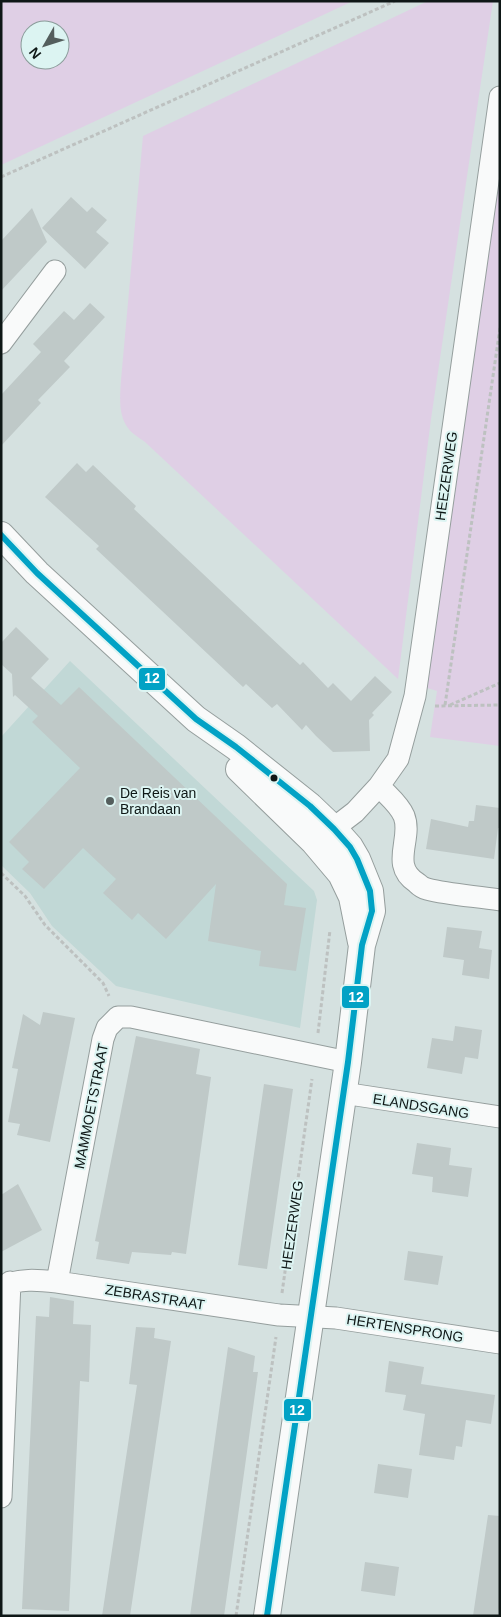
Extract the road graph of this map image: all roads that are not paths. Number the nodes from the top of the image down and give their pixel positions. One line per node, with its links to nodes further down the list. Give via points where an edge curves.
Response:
1 (500, 96): 5 (street, HEEZERWEG, via 415,696 398,759)
2 (55, 272): 3 (street)
3 (1, 343)
4 (1, 535): 6 (street, via 196,719 222,752)
5 (378, 786): 6 (street, HEEZERWEG, via 355,812); 7 (street, via 404,816 406,826 402,853 408,878 425,889)
6 (324, 836): 8 (street, via 331,861 352,897 362,945)
7 (500, 900)
8 (348, 1062): 9 (street); 11 (street, MAMMOETSTRAAT, via 118,1017 107,1028 103,1039)
9 (343, 1093): 10 (street, ELANDSGANG); 13 (street)
10 (500, 1117)
11 (57, 1282): 12 (street, ZEBRASTRAAT, via 30,1279); 13 (street, ZEBRASTRAAT, via 279,1315)
12 (6, 1285): 15 (street)
13 (309, 1316): 14 (street, HERTENSPRONG); 16 (street)
14 (500, 1343)
15 (1, 1497)
16 (267, 1616)

